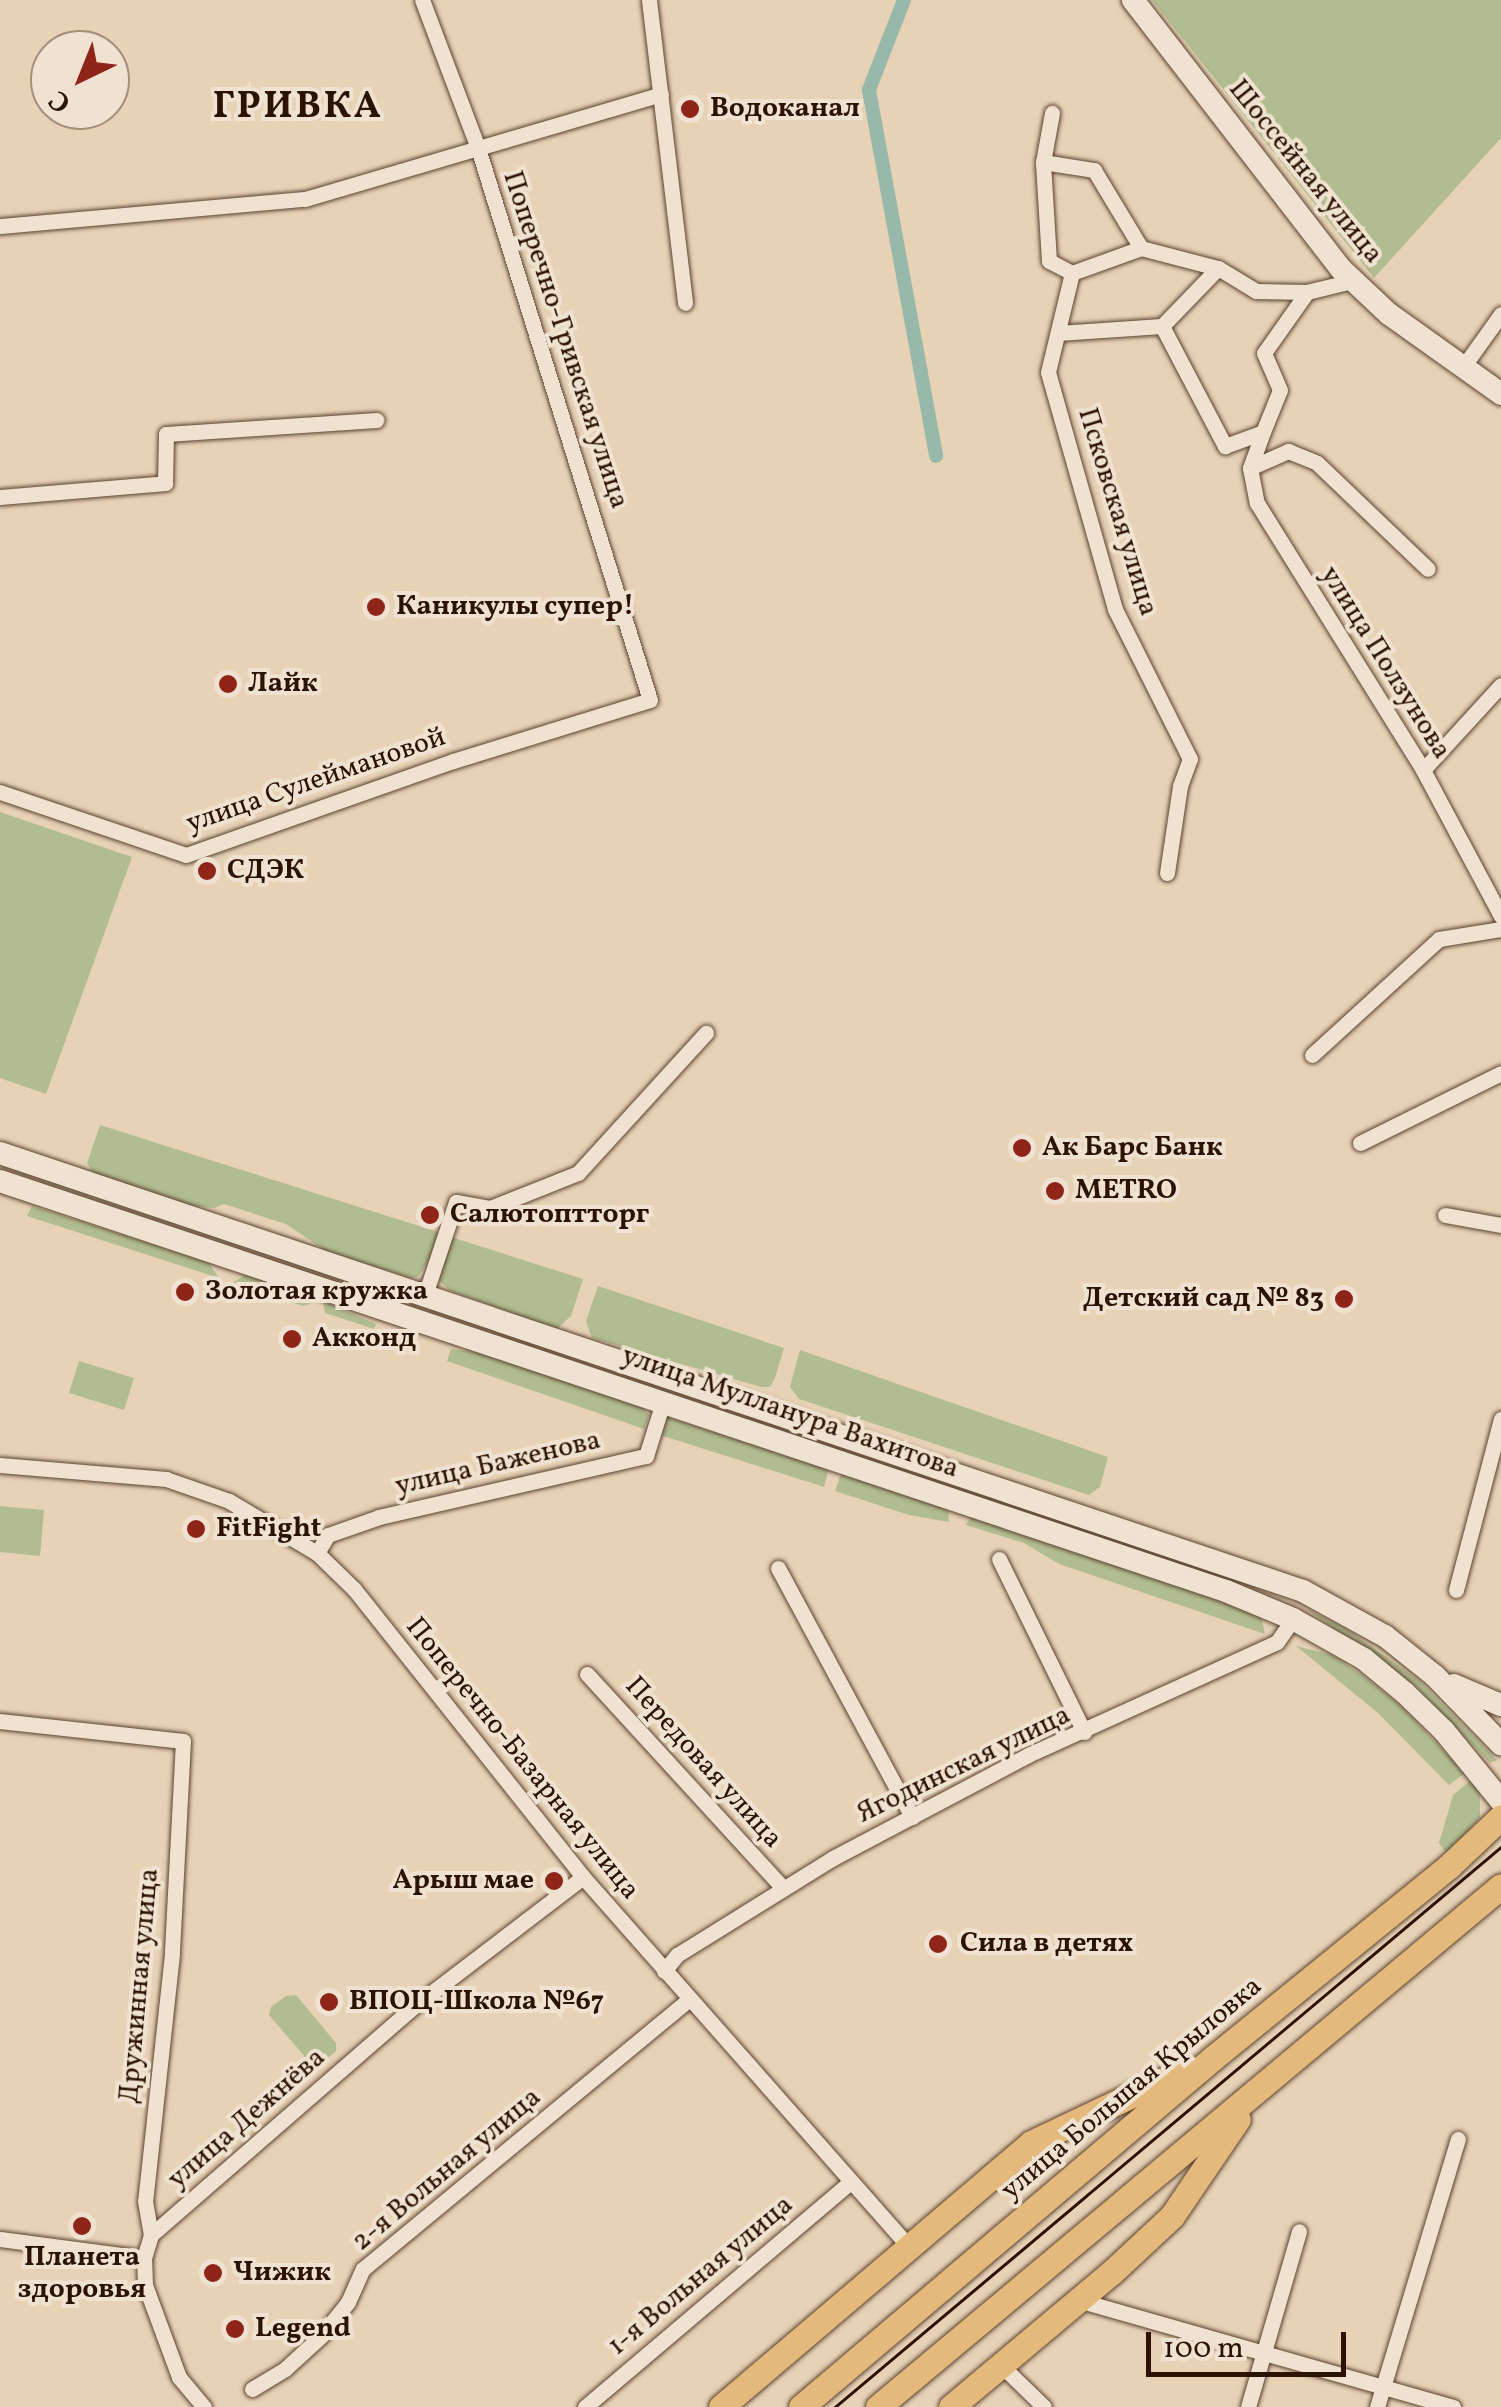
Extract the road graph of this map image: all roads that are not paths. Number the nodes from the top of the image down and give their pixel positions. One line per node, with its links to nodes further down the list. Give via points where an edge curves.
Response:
1 (422, 0): 6 (street, Поперечно-Гривская улица)
2 (649, 0): 4 (street)
3 (1133, 0): 12 (main road, Шоссейная улица)
4 (661, 94): 6 (street); 14 (street)
5 (1052, 114): 7 (street)
6 (478, 148): 8 (street, via 305,199); 26 (street, Поперечно-Гривская улица)
7 (1043, 162): 9 (street, via 1094,170); 11 (street, via 1048,261)
8 (0, 226)
9 (1140, 248): 10 (street); 11 (street)
10 (1218, 268): 13 (street, via 1256,291); 16 (street)
11 (1072, 272): 17 (street, Псковская улица)
12 (1352, 281): 13 (street); 18 (main road, Шоссейная улица)
13 (1307, 292): 21 (street, via 1264,353 1280,390)
14 (684, 303)
15 (1501, 314): 18 (street)
16 (1162, 326): 17 (street); 21 (street, via 1225,446)
17 (1058, 333): 29 (street, Псковская улица, via 1048,372 1116,609 1190,760)
18 (1463, 368): 19 (main road, Шоссейная улица)
19 (1501, 394)
20 (376, 420): 23 (street, via 166,434 165,483)
21 (1263, 432): 22 (street)
22 (1250, 468): 24 (street, via 1288,450 1318,463); 27 (street, улица Ползунова, via 1257,502)
23 (0, 497)
24 (1428, 569)
25 (1501, 685): 27 (street)
26 (650, 700): 28 (street, улица Сулеймановой, via 186,854)
27 (1423, 770): 30 (street, улица Ползунова)
28 (0, 792)
29 (1168, 872)
30 (1501, 916)
31 (1501, 930): 33 (street, via 1439,939)
32 (706, 1034): 40 (street, via 578,1173 490,1208 456,1202)
33 (1312, 1056)
34 (1501, 1073): 35 (street)
35 (1360, 1144)
36 (0, 1153): 40 (main road, улица Мулланура Вахитова)
37 (0, 1181): 41 (main road, улица Мулланура Вахитова)
38 (1445, 1216): 39 (street)
39 (1501, 1225)
40 (425, 1295): 50 (main road, улица Мулланура Вахитова, via 1303,1590 1385,1636)
41 (662, 1402): 44 (street, улица Баженова, via 646,1456 379,1517 328,1535); 48 (main road, улица Мулланура Вахитова)
42 (1501, 1419): 47 (street)
43 (0, 1465): 44 (street, Поперечно-Базарная улица, via 166,1479 229,1500)
44 (317, 1553): 58 (street, Поперечно-Базарная улица, via 354,1589)
45 (999, 1559): 53 (street)
46 (778, 1568): 57 (street)
47 (1456, 1590)
48 (1292, 1618): 53 (street, Ягодинская улица, via 1276,1642); 55 (main road, улица Мулланура Вахитова, via 1364,1660 1405,1694)
49 (587, 1674): 60 (street, Передовая улица)
50 (1435, 1676): 51 (main road); 54 (main road, улица Мулланура Вахитова)
51 (1501, 1705)
52 (0, 1722): 68 (street, Дружинная улица, via 183,1741 172,1954 145,2201)
53 (1084, 1732): 57 (street, Ягодинская улица)
54 (1501, 1744)
55 (1501, 1801)
56 (1501, 1817): 63 (main road, улица Большая Крыловка)
57 (912, 1818): 60 (street, Ягодинская улица)
58 (583, 1877): 61 (street, Поперечно-Базарная улица); 68 (street, улица Дежнёва, via 413,2007)
59 (1501, 1886): 64 (main road)
60 (782, 1887): 61 (street, Ягодинская улица)
61 (664, 1970): 62 (street, Поперечно-Базарная улица)
62 (688, 2000): 66 (street, Поперечно-Базарная улица); 76 (street, 2-я Вольная улица, via 363,2270 322,2336)
63 (1213, 2058): 70 (main road, via 1031,2144); 80 (main road, улица Большая Крыловка)
64 (1249, 2101): 72 (main road, via 1172,2216); 81 (main road)
65 (1458, 2139): 75 (street)
66 (849, 2183): 70 (street, Поперечно-Базарная улица); 78 (street, 1-я Вольная улица)
67 (1299, 2231): 73 (street)
68 (150, 2235): 71 (street)
69 (0, 2239): 71 (street)
70 (910, 2248): 79 (main road)
71 (144, 2258): 77 (street, via 144,2284 178,2376)
72 (1078, 2300): 73 (street); 74 (main road)
73 (1266, 2353): 75 (street); 84 (street)
74 (1001, 2365): 82 (main road); 83 (street)
75 (1384, 2387): 85 (street); 86 (street)
76 (252, 2390)
77 (204, 2407)
78 (584, 2407)
79 (721, 2407)
80 (801, 2407)
81 (878, 2407)
82 (951, 2407)
83 (1044, 2407)
84 (1248, 2407)
85 (1377, 2407)
86 (1453, 2407)

